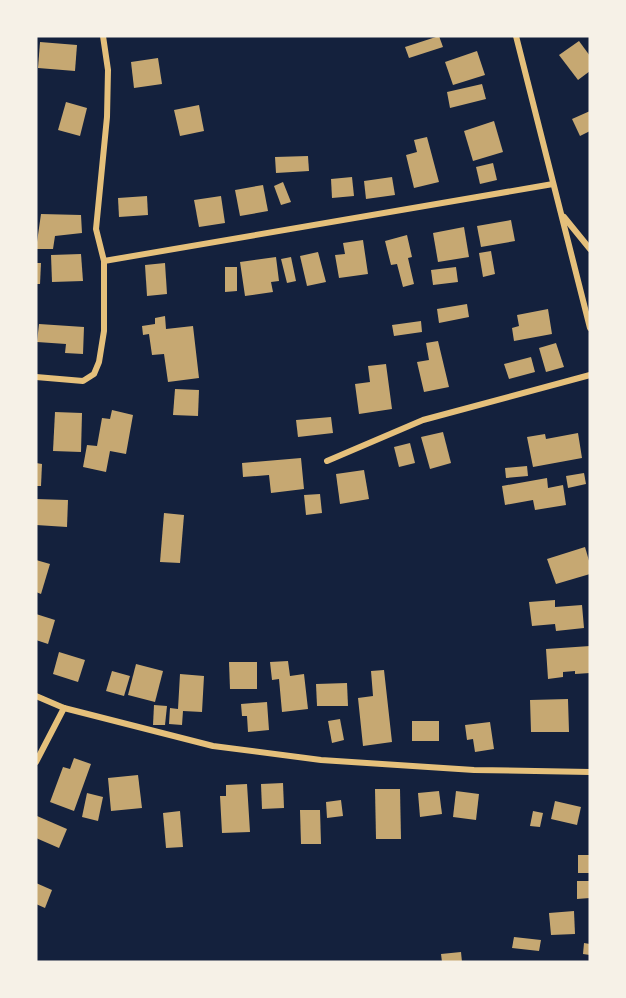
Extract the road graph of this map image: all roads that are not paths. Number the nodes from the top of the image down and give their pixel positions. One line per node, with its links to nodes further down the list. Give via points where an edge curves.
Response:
1 (104, 36): 6 (street, via 107,117 96,229)
2 (516, 36): 3 (street)
3 (553, 184): 4 (street); 6 (street)
4 (562, 214): 5 (street); 7 (street)
5 (590, 249)
6 (105, 261): 9 (street, via 104,332 94,374 83,381)
7 (590, 328)
8 (590, 375): 10 (street, via 423,420)
9 (36, 377)
10 (327, 461)
11 (36, 696): 12 (street)
12 (64, 708): 13 (street); 14 (street, via 213,746 321,760 474,770)
13 (36, 762)
14 (590, 772)

